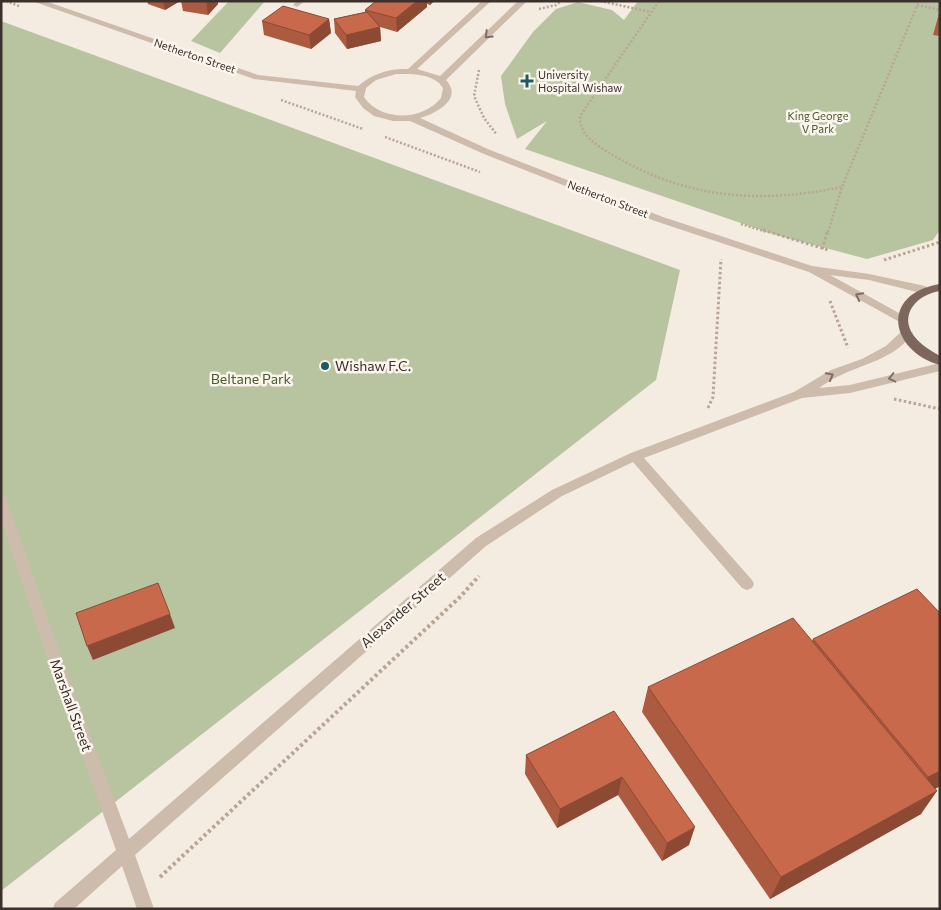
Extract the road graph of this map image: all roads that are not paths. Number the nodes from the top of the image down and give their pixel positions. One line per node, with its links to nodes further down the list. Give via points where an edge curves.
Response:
1 (36, 1): 6 (street, Netherton Street, via 258,77)
2 (487, 1): 4 (street)
3 (523, 1): 5 (street, one-way to 5)
4 (410, 71): 5 (street); 6 (street, via 383,74 370,79)
5 (441, 80): 7 (street, via 448,95 440,108)
6 (360, 89): 7 (street, via 359,97 364,107 374,113)
7 (411, 118): 8 (street, Netherton Street, via 487,152 659,219)
8 (811, 269): 9 (street, Netherton Street); 10 (street, Netherton Street, one-way to 8)
9 (934, 287): 10 (main road, via 906,305)
10 (902, 318): 11 (main road)
11 (907, 333): 12 (main road, via 917,345); 14 (street, Alexander Street, one-way to 11, via 835,373 882,354)
12 (940, 360)
13 (940, 367): 14 (street, Alexander Street, one-way to 14, via 850,389)
14 (798, 394): 15 (street, Alexander Street)
15 (635, 456): 17 (street); 18 (street, Alexander Street, via 557,493 480,542)
16 (1, 500): 18 (street, Marshall Street)
17 (747, 584)
18 (126, 854): 19 (street, Marshall Street); 20 (street, Alexander Street)
19 (143, 902)
20 (61, 909)

